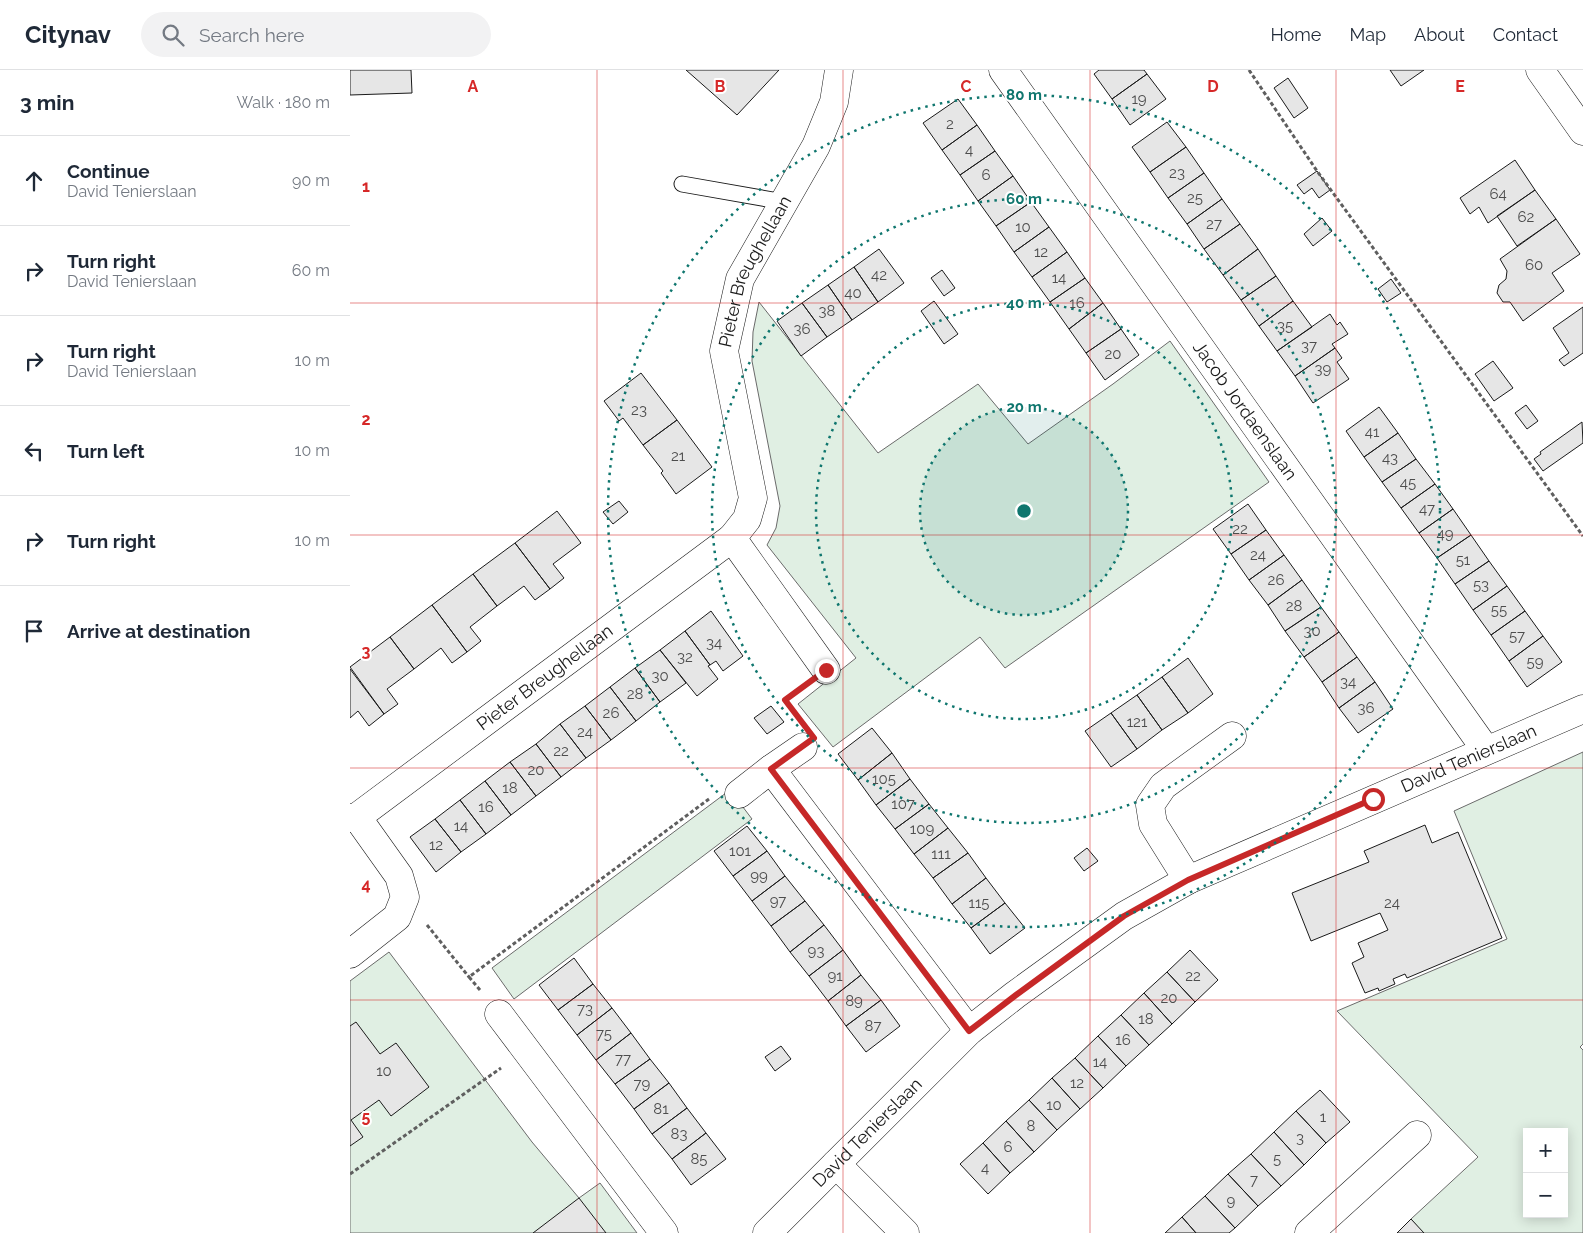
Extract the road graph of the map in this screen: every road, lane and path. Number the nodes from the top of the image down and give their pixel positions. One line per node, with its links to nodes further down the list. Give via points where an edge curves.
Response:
1 (839, 70): 7 (street, Pieter Breughellaan, via 834,102 816,146)
2 (1003, 70): 14 (street, Jacob Jordaenslaan)
3 (1249, 70): 8 (path, via 1317,171)
4 (1540, 70): 5 (street)
5 (1583, 131)
6 (682, 184): 7 (lane)
7 (784, 202): 9 (street, Pieter Breughellaan, via 740,279 724,352 754,498 747,519)
8 (1583, 536)
9 (732, 538): 10 (street); 17 (street, Pieter Breughellaan)
10 (826, 670): 13 (path, via 785,700 814,738)
11 (1583, 709): 14 (street, David Tenierslaan)
12 (1232, 736): 18 (street, via 1163,786 1150,805 1153,824)
13 (803, 746): 15 (street)
14 (1486, 750): 18 (street, David Tenierslaan)
15 (771, 769): 16 (street); 23 (street)
16 (739, 794): 21 (path, via 731,783)
17 (354, 817): 19 (street, Pieter Breughellaan, via 398,876)
18 (1188, 880): 23 (street, David Tenierslaan, via 1124,916)
19 (405, 897): 20 (street, via 397,916); 21 (path)
20 (350, 954)
21 (469, 977): 22 (path)
22 (499, 1014): 24 (street)
23 (969, 1031): 26 (street, David Tenierslaan)
24 (526, 1050): 27 (path); 28 (street)
25 (1417, 1135): 31 (street)
26 (836, 1164): 29 (street, David Tenierslaan); 30 (street)
27 (350, 1174)
28 (664, 1233)
29 (767, 1233)
30 (905, 1233)
31 (1310, 1233)

